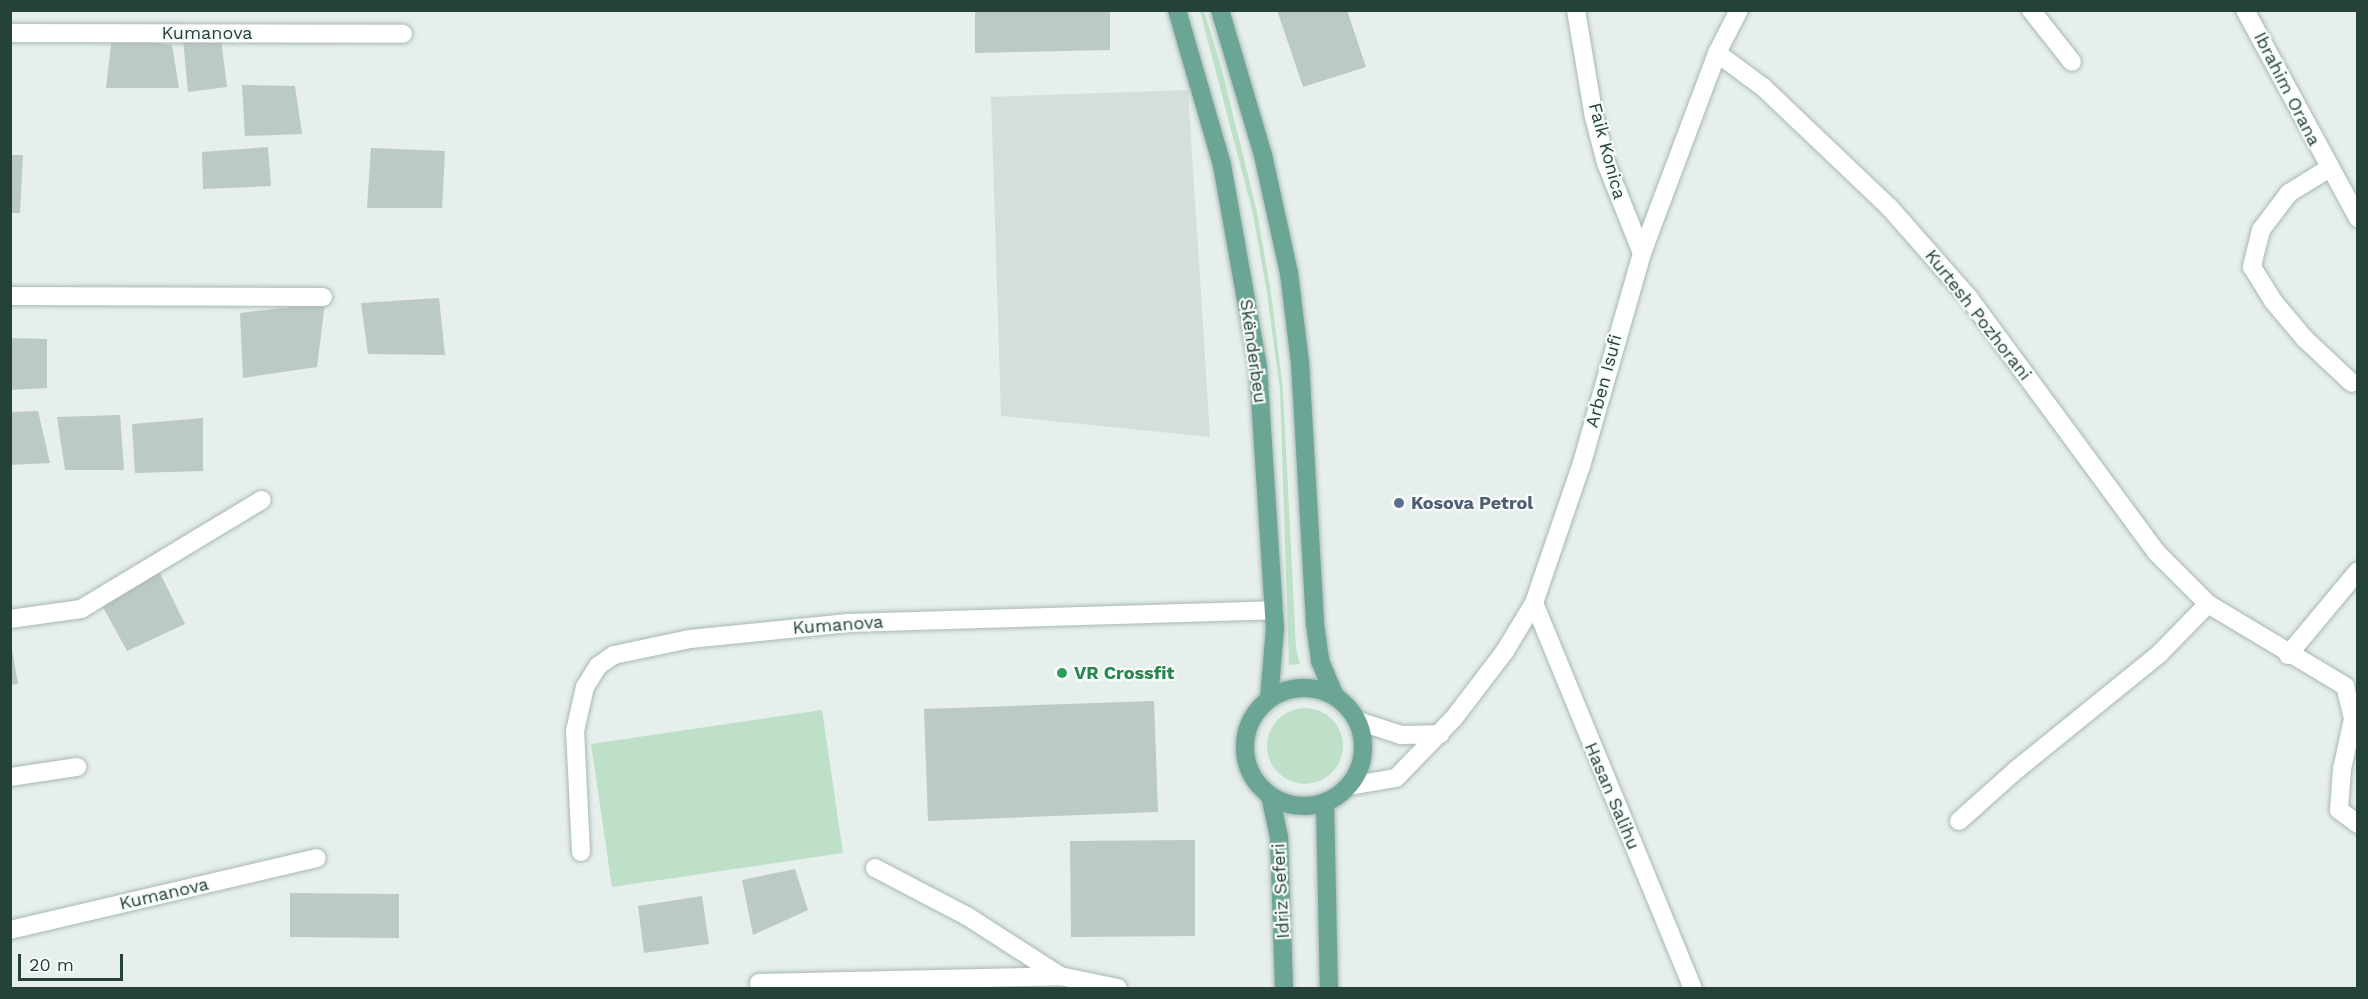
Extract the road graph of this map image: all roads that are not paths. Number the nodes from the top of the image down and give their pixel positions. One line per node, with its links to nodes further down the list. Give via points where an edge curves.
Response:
1 (1176, 10): 21 (main road, Skënderbeu, via 1222,165 1258,367)
2 (1220, 10): 24 (main road, via 1263,155 1289,273 1300,362 1315,624 1320,661)
3 (1576, 10): 13 (street, Faik Konica, via 1603,151 1619,202)
4 (1739, 10): 9 (street, Arben Isufi)
5 (2031, 10): 10 (street)
6 (2252, 13): 11 (street, Ibrahim Orana)
7 (10, 33): 8 (street, Kumanova)
8 (403, 34)
9 (1717, 54): 13 (street, Arben Isufi); 20 (street, Kurtesh Pozhorani, via 1763,87 1898,217 1969,298 2156,552)
10 (2072, 62)
11 (2328, 169): 12 (street, Ibrahim Orana); 16 (street, Ibrahim Orana, via 2289,193 2282,202 2261,230 2252,267 2273,301 2305,339)
12 (2358, 218)
13 (1642, 253): 19 (street, Arben Isufi, via 1581,466)
14 (10, 296): 15 (street)
15 (323, 297)
16 (2352, 383)
17 (262, 500): 22 (street, via 81,609)
18 (2358, 571): 23 (street)
19 (1534, 603): 27 (street, Arben Isufi, via 1505,651); 44 (street, Hasan Salihu)
20 (2208, 604): 23 (street, Kurtesh Pozhorani); 33 (street, via 2159,654)
21 (1274, 610): 25 (main road, Skënderbeu, via 1274,670); 35 (street, Kumanova, via 848,623 690,639 614,655 598,666 585,687 575,731)
22 (10, 619)
23 (2288, 655): 34 (street, Kurtesh Pozhorani, via 2345,686 2353,719 2342,769 2339,810)
24 (1335, 696): 25 (main road, via 1302,688); 26 (main road)
25 (1269, 699): 31 (main road, via 1250,724 1246,740 1250,771)
26 (1358, 722): 27 (street, via 1401,735); 30 (main road, via 1363,755)
27 (1440, 734): 30 (street, Arben Isufi, via 1396,778)
28 (77, 766): 29 (street)
29 (10, 777)
30 (1348, 786): 32 (main road)
31 (1270, 795): 32 (main road, via 1303,806); 42 (main road, Idriz Seferi, via 1279,837)
32 (1326, 802): 43 (main road)
33 (1959, 821)
34 (2358, 824)
35 (581, 852)
36 (317, 858): 38 (street, Kumanova)
37 (875, 868): 39 (street, via 967,916)
38 (10, 930)
39 (1060, 976): 40 (street); 41 (street)
40 (759, 982)
41 (1118, 988)
42 (1284, 988)
43 (1329, 988)
44 (1693, 988)

